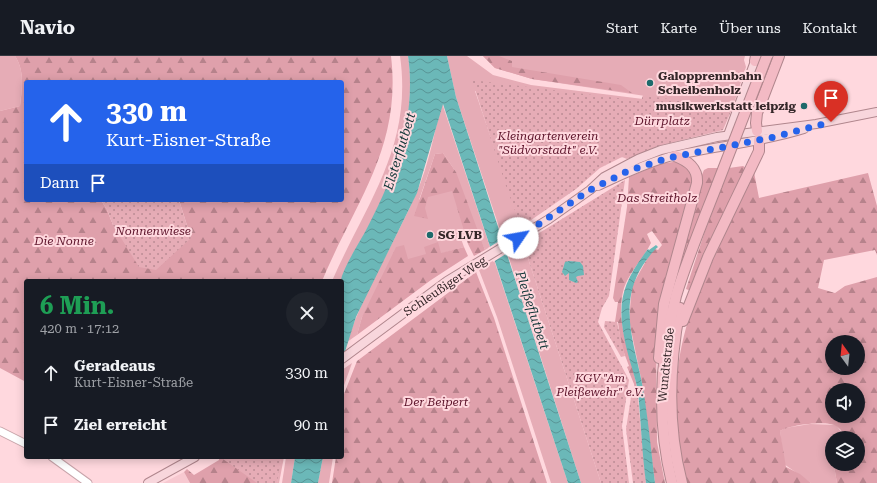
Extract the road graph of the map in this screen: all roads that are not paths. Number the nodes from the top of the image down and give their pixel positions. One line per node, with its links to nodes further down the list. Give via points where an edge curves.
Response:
1 (767, 56): 9 (highway, Wundtstraße, bridge)
2 (778, 56): 6 (highway, via 757,113)
3 (755, 58): 5 (main road)
4 (877, 112): 6 (main road)
5 (728, 135): 6 (main road, Schleußiger Weg); 8 (main road, Schleußiger Weg, via 642,157 604,177)
6 (758, 136): 7 (main road, Schleußiger Weg); 10 (highway, via 760,151 708,257)
7 (675, 156): 8 (main road, Schleußiger Weg, via 628,171); 12 (highway, via 693,167 697,178 664,304 659,356)
8 (590, 190): 11 (main road, Schleußiger Weg, via 442,285)
9 (693, 250): 10 (highway, Wundtstraße); 12 (highway, Wundtstraße, via 671,319 664,358)
10 (674, 347): 20 (highway, Wundtstraße, via 672,413)
11 (344, 357)
12 (662, 394): 19 (highway, Wundtstraße, via 664,442)
13 (0, 431): 14 (street)
14 (24, 443)
15 (55, 459): 17 (street)
16 (191, 459): 18 (main road)
17 (88, 483)
18 (148, 483)
19 (672, 483)
20 (682, 483)

